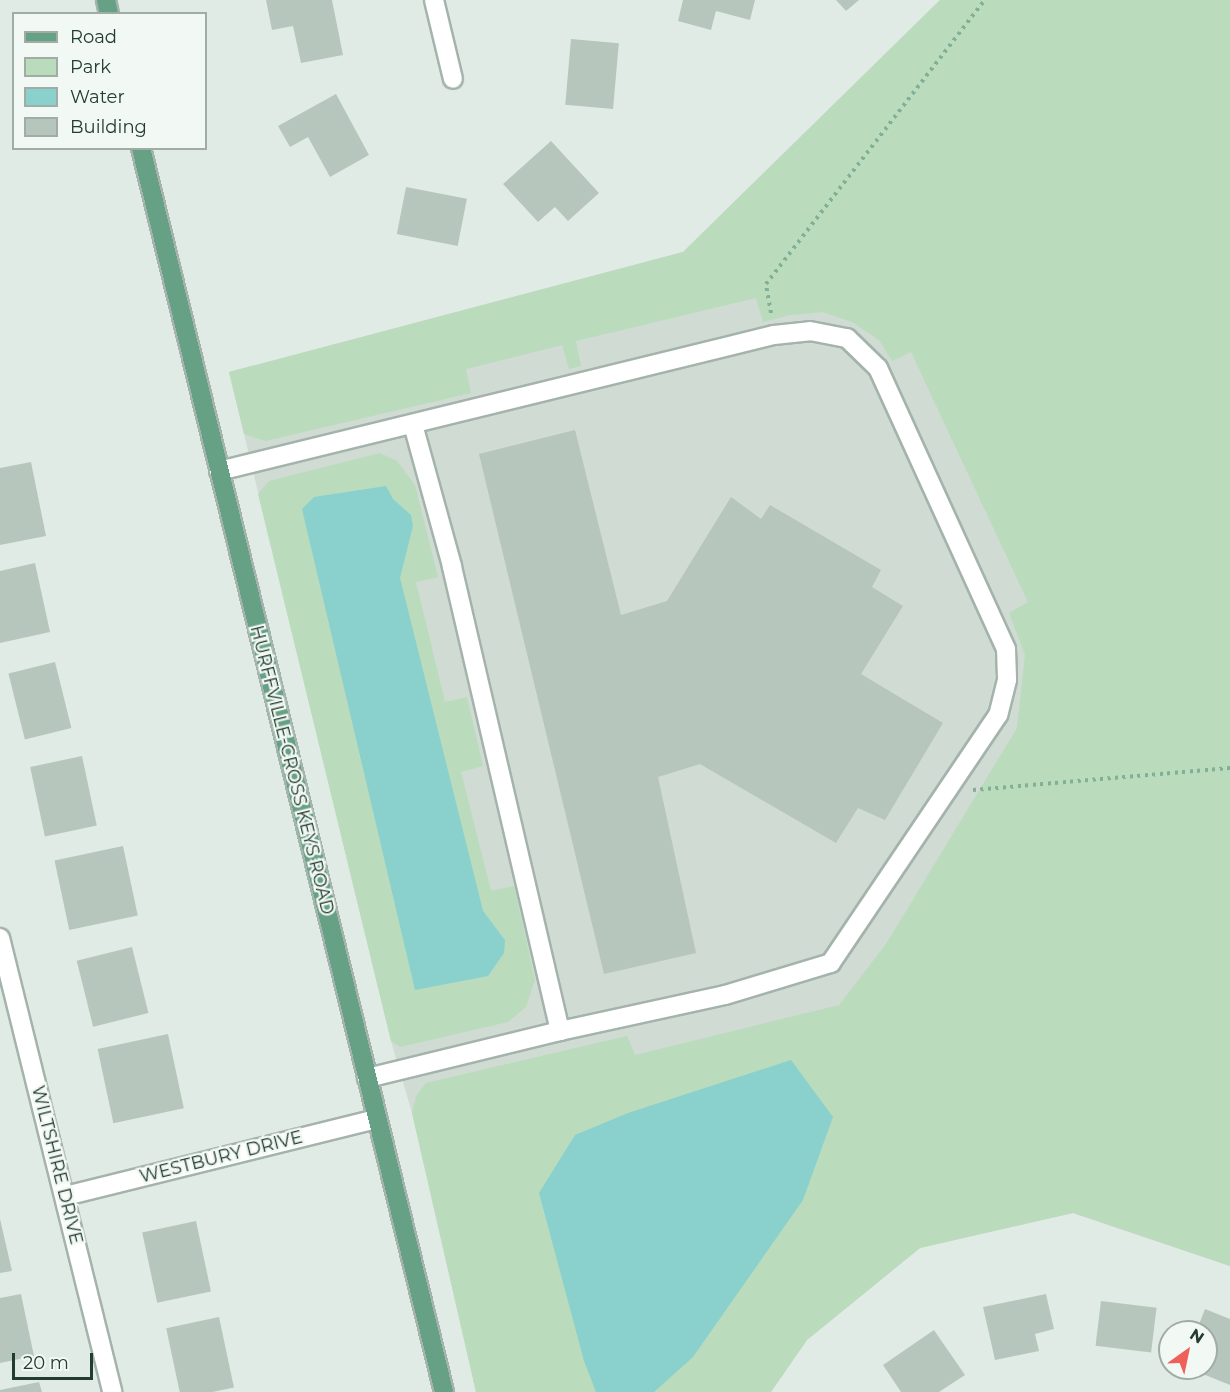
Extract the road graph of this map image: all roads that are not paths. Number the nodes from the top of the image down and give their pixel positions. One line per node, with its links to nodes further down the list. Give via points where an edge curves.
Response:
1 (434, 0): 2 (street)
2 (453, 79)
3 (141, 150): 5 (main road, HURFFVILLE-CROSS KEYS ROAD)
4 (413, 424): 5 (street); 7 (street, via 452,566); 7 (street, via 774,335 810,331 847,338 878,368 1006,649 1007,680 998,715 831,963 725,995)
5 (219, 471): 8 (main road, HURFFVILLE-CROSS KEYS ROAD)
6 (0, 938): 10 (street, WILTSHIRE DRIVE)
7 (560, 1031): 8 (street)
8 (367, 1078): 9 (main road, HURFFVILLE-CROSS KEYS ROAD)
9 (377, 1119): 10 (street, WESTBURY DRIVE); 12 (main road, HURFFVILLE-CROSS KEYS ROAD)
10 (65, 1196): 11 (street, WILTSHIRE DRIVE)
11 (112, 1392)
12 (444, 1392)

